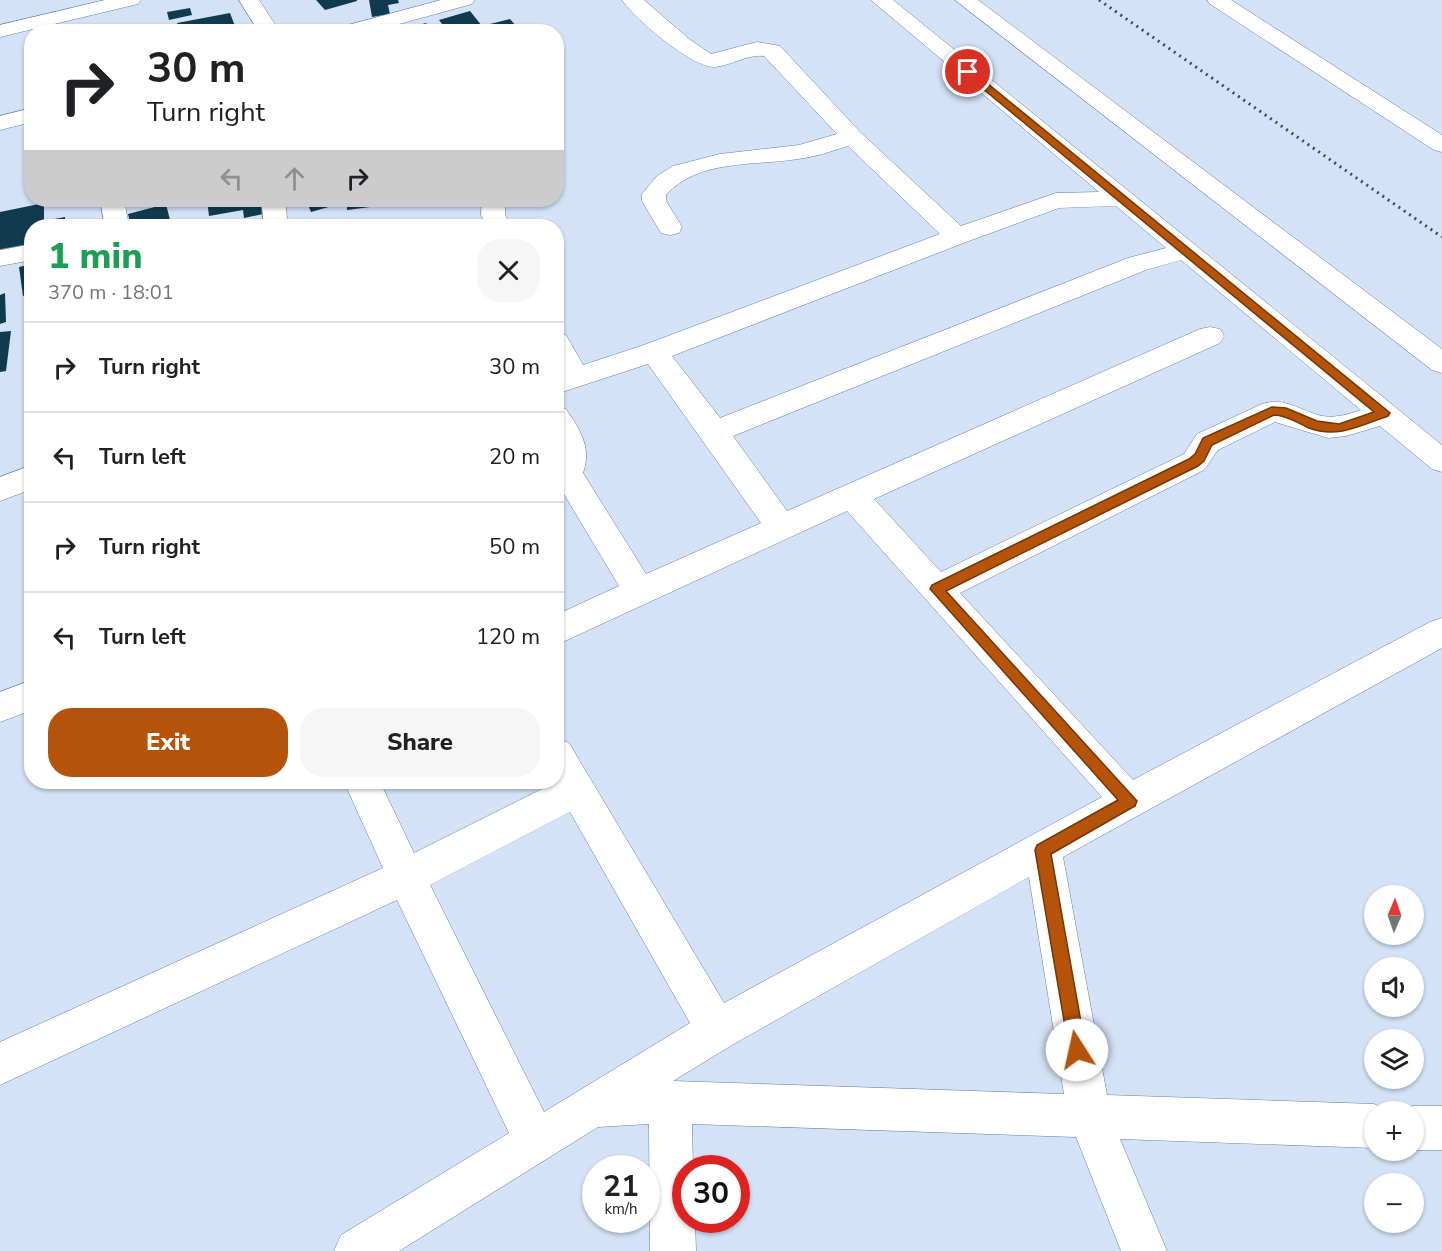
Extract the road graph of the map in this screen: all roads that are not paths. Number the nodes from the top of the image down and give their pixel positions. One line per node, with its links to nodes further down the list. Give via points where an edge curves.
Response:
1 (131, 0): 8 (street)
2 (249, 0): 10 (street)
3 (465, 0): 11 (street)
4 (632, 0): 16 (street, via 702,58 718,60 758,49 770,50)
5 (881, 0): 18 (street)
6 (965, 0): 26 (street)
7 (1217, 0): 17 (street)
8 (65, 16): 9 (street)
9 (30, 24)
10 (265, 24)
11 (374, 24)
12 (24, 25): 13 (street)
13 (0, 31)
14 (24, 117): 15 (street)
15 (0, 123)
16 (852, 137): 19 (street, via 799,152 730,158 667,180 654,194 654,201); 20 (street)
17 (1442, 145)
18 (1125, 198): 20 (street, via 1056,201); 21 (street)
19 (670, 227)
20 (957, 236): 25 (street)
21 (1187, 250): 28 (street); 30 (street, via 1137,264)
22 (24, 254): 23 (street)
23 (0, 258)
24 (1210, 336): 36 (street)
25 (654, 352): 27 (street); 30 (street)
26 (1442, 363)
27 (566, 380)
28 (1384, 413): 31 (street); 38 (street, via 1340,429 1272,411 1207,442 1194,462)
29 (564, 431): 32 (street, via 573,447 572,464)
30 (714, 432): 37 (street)
31 (1442, 461)
32 (564, 474)
33 (24, 479): 35 (street)
34 (564, 480): 39 (street)
35 (0, 489)
36 (853, 497): 37 (street); 38 (street)
37 (782, 528): 39 (street)
38 (937, 589): 47 (street)
39 (639, 591): 40 (street)
40 (564, 627)
41 (1442, 632): 47 (street)
42 (24, 698): 43 (street)
43 (0, 707)
44 (564, 767): 46 (street)
45 (365, 789): 49 (street)
46 (577, 789): 49 (street); 50 (street)
47 (1129, 801): 48 (street)
48 (1042, 850): 50 (street); 54 (street)
49 (406, 877): 51 (street); 58 (street)
50 (717, 1030): 53 (street)
51 (0, 1064)
52 (670, 1102): 53 (street); 54 (street); 60 (street)
53 (593, 1106): 58 (street)
54 (1089, 1117): 55 (street); 61 (street)
55 (1364, 1126)
56 (1424, 1128): 57 (street)
57 (1442, 1128)
58 (536, 1143): 59 (street)
59 (357, 1251)
60 (673, 1251)
61 (1144, 1251)

